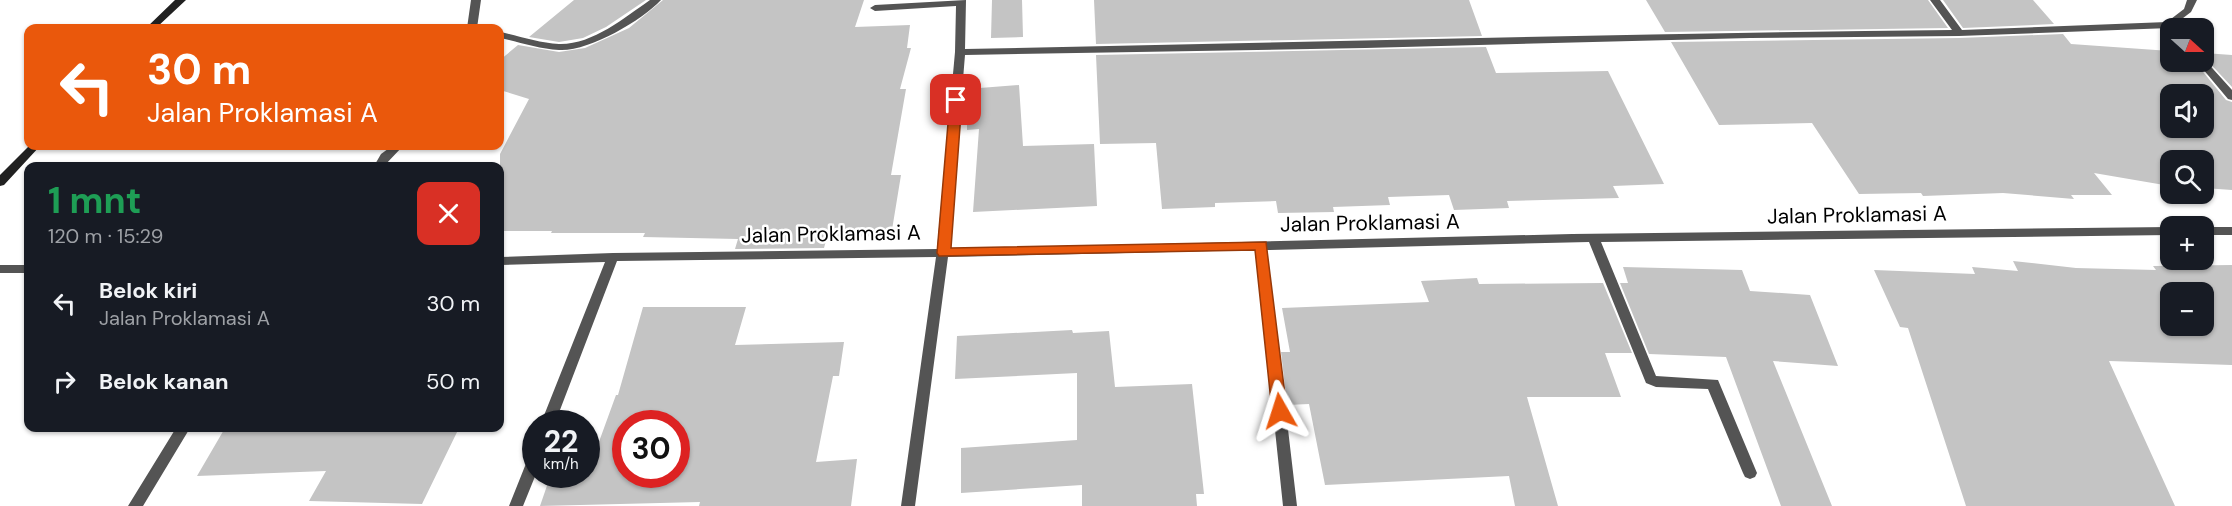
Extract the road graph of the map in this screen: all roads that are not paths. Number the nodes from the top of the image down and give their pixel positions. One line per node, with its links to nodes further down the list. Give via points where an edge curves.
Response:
1 (181, 0): 9 (street)
2 (476, 0): 10 (street)
3 (656, 0): 13 (street, via 579,44 561,47)
4 (1935, 0): 12 (street)
5 (2192, 0): 8 (street)
6 (961, 2): 7 (street); 14 (street)
7 (875, 8)
8 (2180, 18)
9 (155, 24)
10 (473, 24)
11 (2160, 27): 12 (street)
12 (1959, 33): 14 (street)
13 (504, 36)
14 (960, 51): 26 (street)
15 (2211, 72): 16 (street)
16 (2232, 97)
17 (31, 150): 20 (street)
18 (393, 150): 19 (street)
19 (382, 162)
20 (0, 182)
21 (2160, 231): 24 (street, Jalan Proklamasi A)
22 (2214, 231): 23 (street)
23 (2232, 231)
24 (1593, 238): 25 (street, Jalan Proklamasi A); 33 (street, via 1651,379 1713,384)
25 (1261, 245): 26 (street, Jalan Proklamasi A); 38 (street)
26 (943, 253): 27 (street, Jalan Proklamasi A); 37 (street)
27 (613, 256): 28 (street, Jalan Proklamasi A); 31 (street)
28 (504, 261)
29 (0, 268): 30 (street)
30 (24, 268)
31 (553, 410)
32 (181, 432): 35 (street)
33 (1750, 472)
34 (523, 488): 36 (street)
35 (135, 506)
36 (516, 506)
37 (908, 506)
38 (1290, 506)

